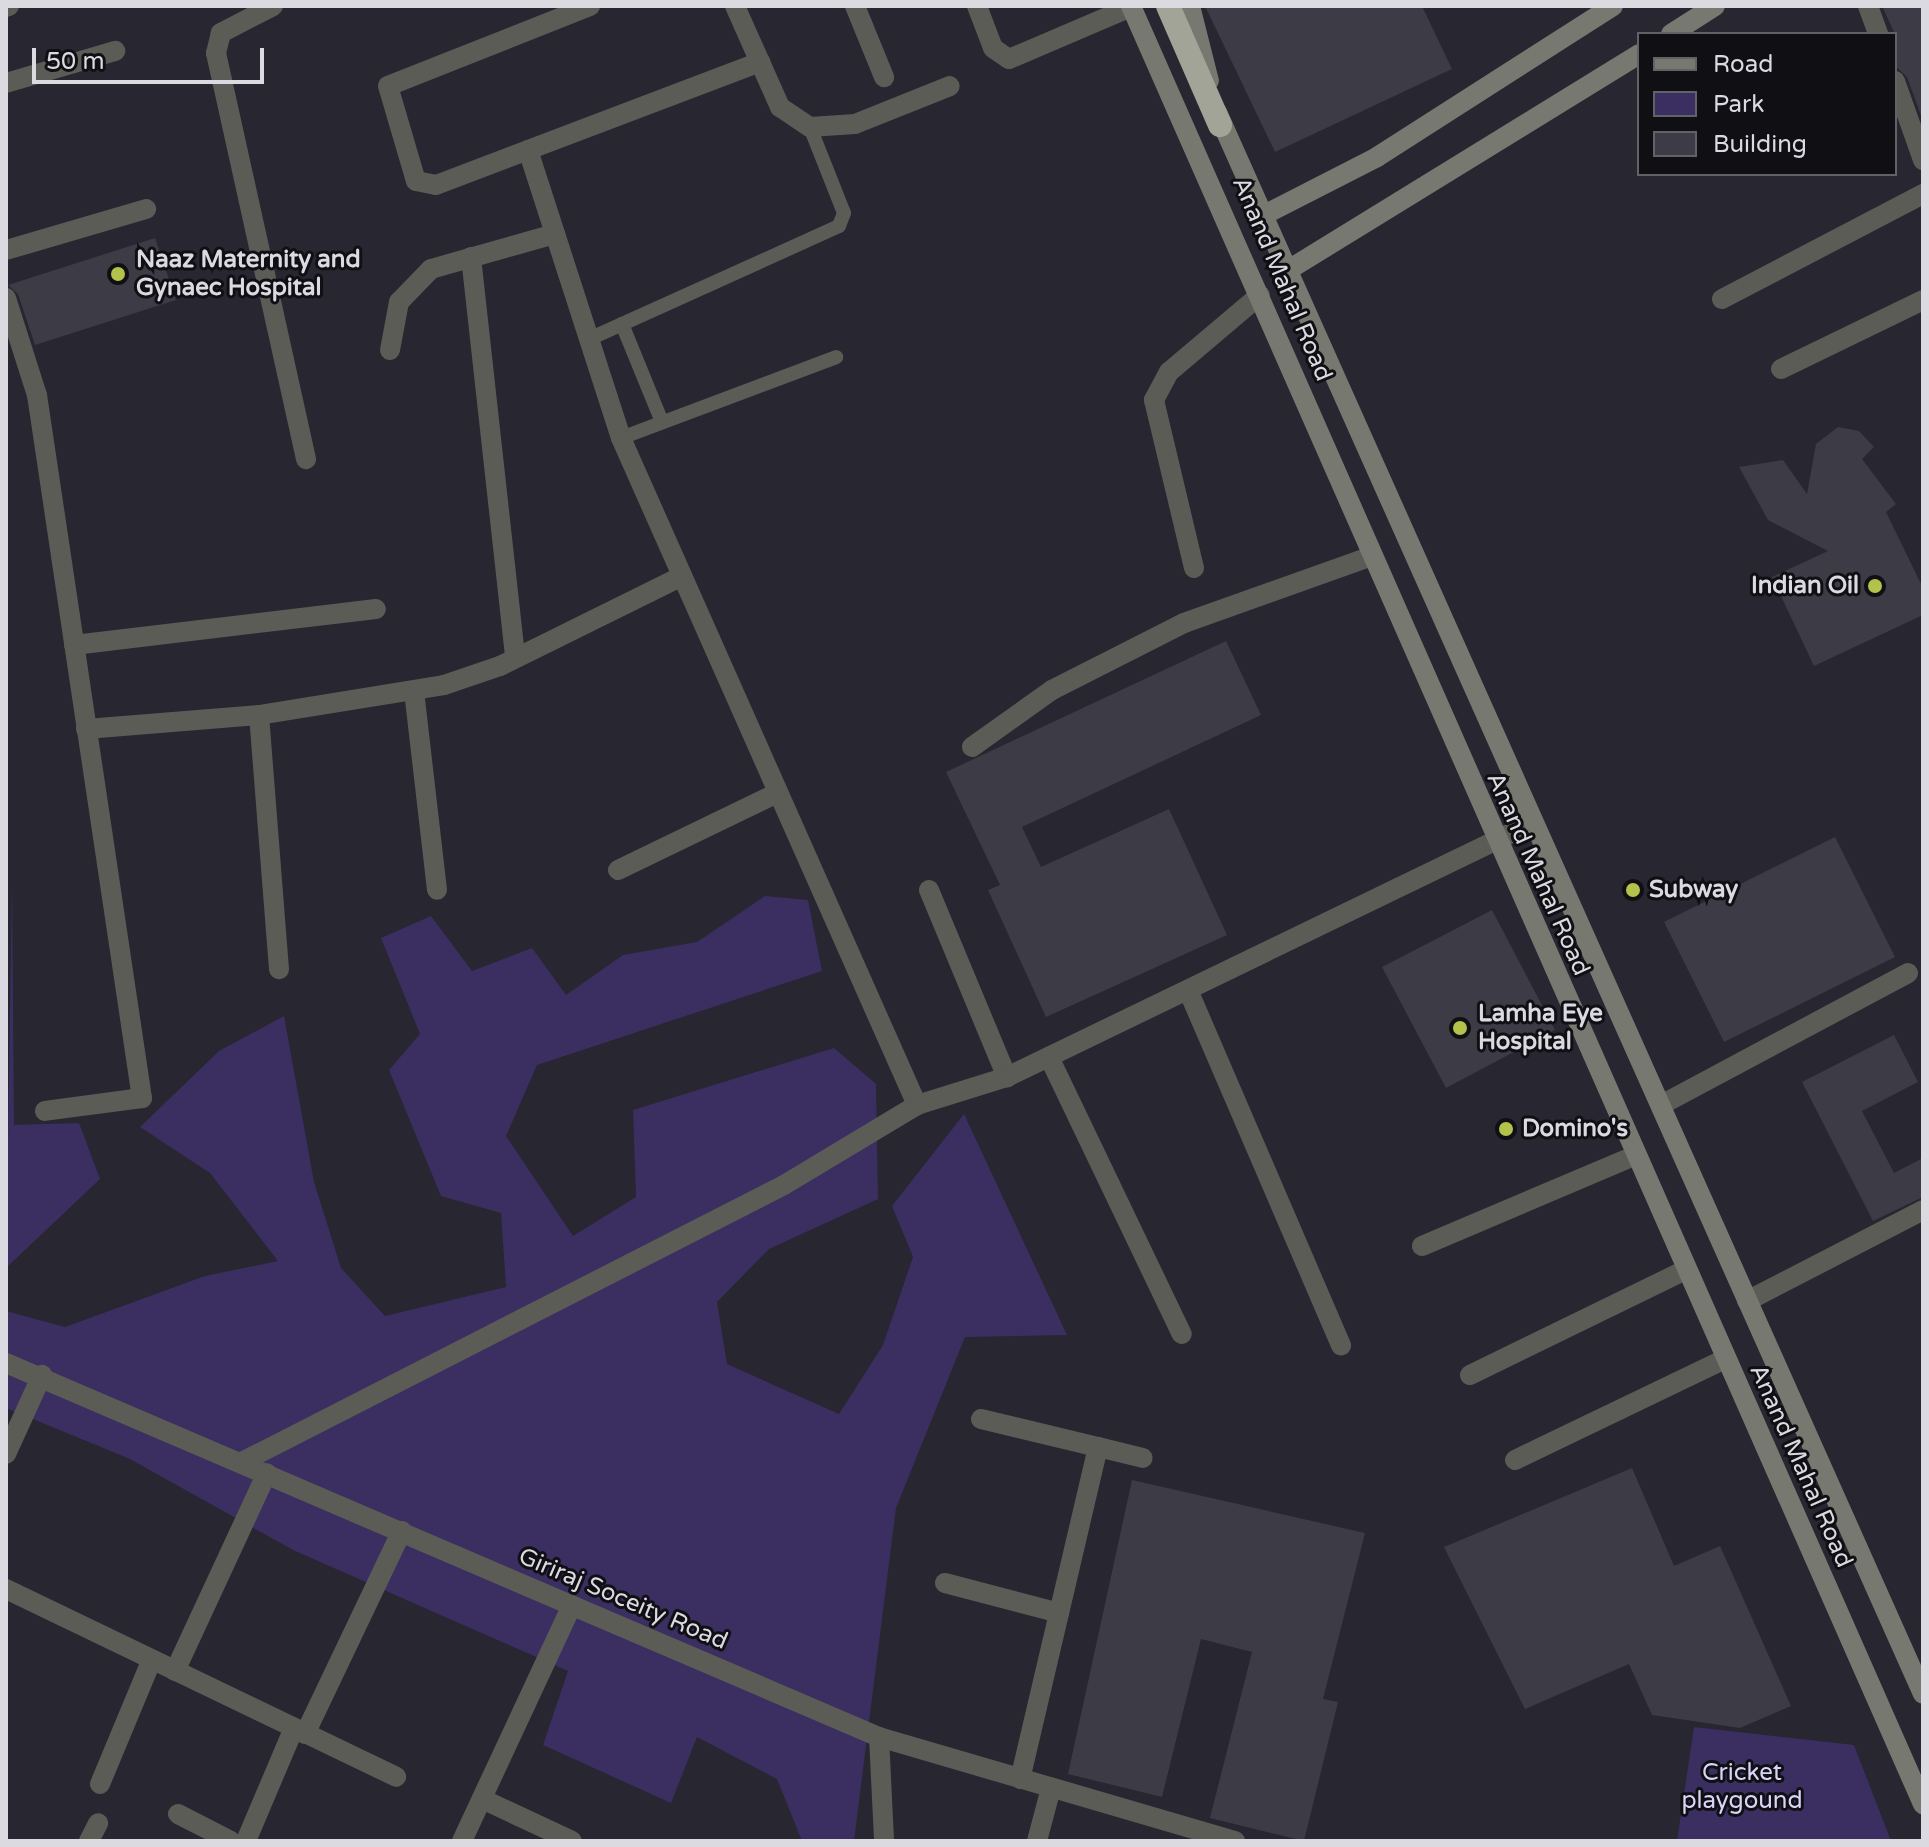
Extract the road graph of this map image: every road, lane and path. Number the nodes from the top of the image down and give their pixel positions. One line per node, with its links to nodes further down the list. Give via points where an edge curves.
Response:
1 (273, 6): 44 (street, via 221,33 216,53)
2 (590, 6): 24 (street, via 388,86 421,185)
3 (736, 6): 17 (street)
4 (855, 6): 18 (street)
5 (977, 6): 11 (street, via 993,48 1009,59)
6 (1168, 6): 22 (highway)
7 (1190, 6): 22 (main road)
8 (1613, 6): 12 (main road)
9 (1715, 6): 13 (main road)
10 (1868, 6): 14 (street)
11 (1131, 7): 33 (main road, Anand Mahal Road)
12 (1584, 14): 28 (main road, via 1377,157)
13 (1674, 32)
14 (1877, 32)
15 (115, 51): 19 (street)
16 (1637, 55): 32 (main road)
17 (760, 62): 23 (street, via 780,107); 24 (street)
18 (884, 77)
19 (6, 83)
20 (950, 86): 23 (street, via 855,124)
21 (1897, 87): 25 (street)
22 (1220, 125): 28 (main road, Anand Mahal Road)
23 (810, 127): 37 (lane, via 844,213 839,226)
24 (528, 150): 29 (street)
25 (1923, 160)
26 (1923, 194): 35 (street)
27 (146, 209): 30 (street)
28 (1260, 217): 32 (main road, Anand Mahal Road)
29 (555, 234): 31 (street); 38 (street)
30 (6, 250)
31 (471, 257): 39 (street, via 409,284); 50 (street)
32 (1281, 263): 56 (main road, Anand Mahal Road)
33 (1260, 295): 45 (main road, Anand Mahal Road); 46 (street, via 1169,372 1154,400)
34 (6, 298): 49 (street, via 37,395)
35 (1722, 299)
36 (1923, 300): 41 (street)
37 (622, 324): 38 (lane); 42 (lane)
38 (589, 339): 43 (street)
39 (390, 350)
40 (836, 357): 42 (lane)
41 (1781, 369)
42 (662, 422): 43 (lane)
43 (621, 438): 47 (street)
44 (306, 459)
45 (1372, 556): 54 (street, via 1184,623 1052,690); 57 (main road, Anand Mahal Road)
46 (1194, 568)
47 (680, 577): 50 (street); 55 (street)
48 (376, 609): 49 (street)
49 (74, 645): 53 (street)
50 (515, 658): 51 (street)
51 (414, 691): 52 (street); 59 (street)
52 (259, 715): 53 (street); 61 (street)
53 (86, 729): 68 (street, via 142,1098)
54 (972, 747)
55 (775, 794): 58 (street); 66 (street)
56 (1532, 823): 57 (street); 67 (main road, Anand Mahal Road)
57 (1494, 841): 63 (street); 69 (main road, Anand Mahal Road)
58 (618, 870)
59 (437, 890)
60 (929, 890): 65 (street)
61 (279, 969)
62 (1908, 973): 67 (street)
63 (1188, 990): 64 (street); 75 (street)
64 (1049, 1057): 65 (street); 74 (street)
65 (1007, 1077): 66 (street)
66 (917, 1105): 85 (street, via 784,1185)
67 (1661, 1105): 73 (main road, Anand Mahal Road)
68 (45, 1111)
69 (1634, 1156): 71 (street); 72 (main road, Anand Mahal Road)
70 (1923, 1210): 73 (street)
71 (1422, 1246)
72 (1685, 1270): 76 (main road, Anand Mahal Road); 79 (street)
73 (1747, 1301): 94 (main road, Anand Mahal Road)
74 (1182, 1334)
75 (1341, 1345)
76 (1725, 1359): 84 (street); 102 (main road, Anand Mahal Road)
77 (6, 1363): 78 (street, Giriraj Soceity Road)
78 (42, 1375): 82 (street); 85 (street, Giriraj Soceity Road)
79 (1470, 1375)
80 (981, 1419): 81 (street)
81 (1098, 1447): 83 (street); 91 (street)
82 (6, 1454)
83 (1143, 1458)
84 (1515, 1460)
85 (242, 1462): 86 (street, Giriraj Soceity Road)
86 (267, 1473): 87 (street, Giriraj Soceity Road); 93 (street)
87 (402, 1531): 90 (street, Giriraj Soceity Road); 95 (street)
88 (945, 1583): 91 (street)
89 (9, 1597): 92 (street)
90 (572, 1605): 96 (street, Giriraj Soceity Road); 101 (street)
91 (1059, 1613): 98 (street)
92 (152, 1659): 93 (street); 99 (street)
93 (175, 1671): 95 (street)
94 (1923, 1694)
95 (299, 1731): 97 (street); 106 (street)
96 (879, 1737): 98 (street, Giriraj Soceity Road); 109 (street)
97 (396, 1777)
98 (1020, 1779): 100 (street, Giriraj Soceity Road)
99 (100, 1784)
100 (1051, 1788): 104 (street, Giriraj Soceity Road); 110 (street)
101 (482, 1799): 107 (street); 108 (street)
102 (1923, 1804)
103 (178, 1814): 105 (street)
104 (1185, 1834): 111 (street, Giriraj Soceity Road)
105 (231, 1841)
106 (246, 1841)
107 (462, 1841)
108 (572, 1841)
109 (884, 1841)
110 (1037, 1841)
111 (1235, 1841)

